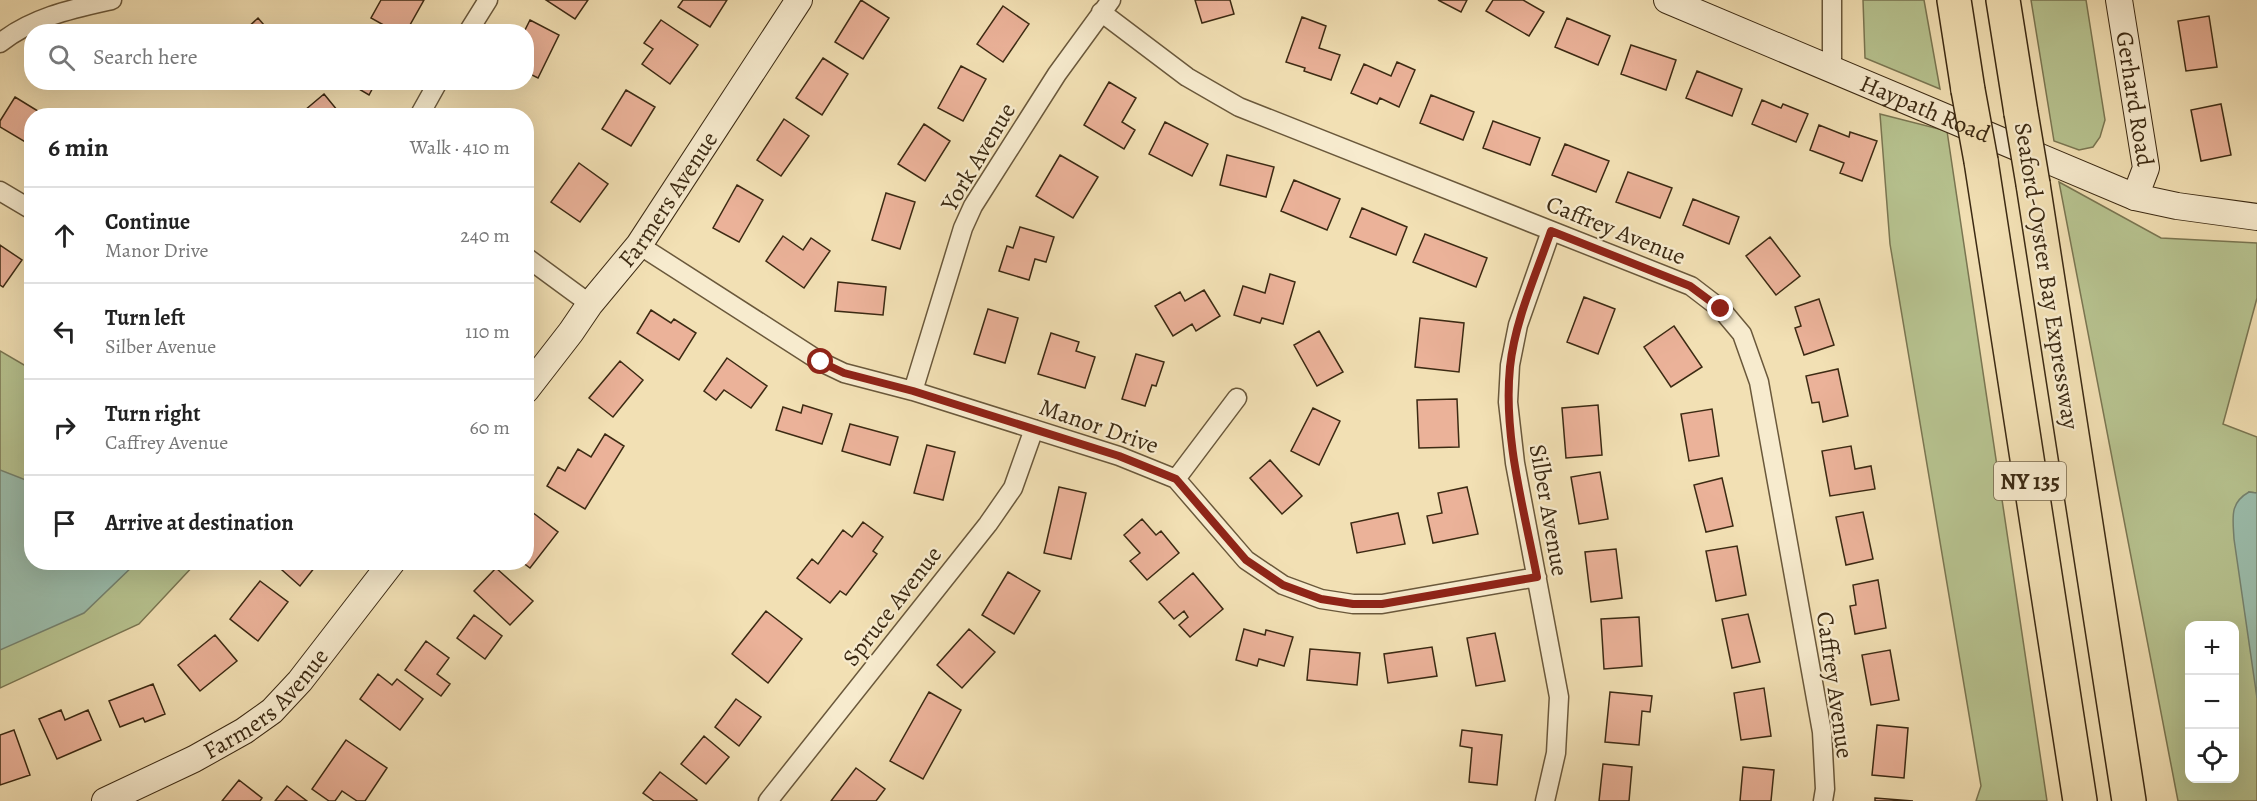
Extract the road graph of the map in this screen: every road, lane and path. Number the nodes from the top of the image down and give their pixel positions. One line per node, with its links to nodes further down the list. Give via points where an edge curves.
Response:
1 (112, 0): 10 (street, via 59,12)
2 (488, 0): 11 (street)
3 (799, 0): 22 (street, Farmers Avenue)
4 (1667, 0): 14 (street, Haypath Road)
5 (1832, 0): 14 (street)
6 (1954, 0): 36 (highway, Seaford-Oyster Bay Expressway / NY 135, bridge)
7 (2003, 0): 37 (highway, Seaford-Oyster Bay Expressway / NY 135, bridge)
8 (2119, 0): 18 (street, Gerhard Road, via 2146,168)
9 (1106, 6): 21 (street, Caffrey Avenue, via 1187,77 1239,108); 26 (street, York Avenue, via 1057,74 973,206)
10 (28, 24)
11 (473, 24)
12 (24, 27): 13 (street)
13 (0, 43)
14 (1832, 71): 18 (street, Haypath Road)
15 (434, 90): 16 (street)
16 (423, 108)
17 (0, 191): 19 (street)
18 (2135, 197): 20 (street, Haypath Road)
19 (24, 205)
20 (2257, 217)
21 (1551, 231): 31 (street, Silber Avenue, via 1518,325 1508,402 1515,463); 35 (street, Caffrey Avenue, via 1690,286 1721,309 1742,334 1759,382 1822,732)
22 (639, 245): 24 (street, Farmers Avenue); 26 (street, Manor Drive, via 821,362 844,373)
23 (534, 262): 24 (street)
24 (590, 304): 25 (street, Farmers Avenue)
25 (534, 380)
26 (913, 391): 28 (street, Manor Drive)
27 (1237, 398): 29 (street)
28 (1034, 429): 29 (street, Manor Drive); 33 (street, Spruce Avenue, via 1013,488 988,524)
29 (1176, 479): 31 (street, Manor Drive, via 1246,560 1283,585 1321,599 1382,604)
30 (386, 570): 32 (street, Farmers Avenue, via 272,711 194,759)
31 (1537, 577): 34 (street, Silber Avenue, via 1559,697 1556,753)
32 (105, 801)
33 (768, 801)
34 (1545, 801)
35 (1823, 801)
36 (2080, 801)
37 (2129, 801)

